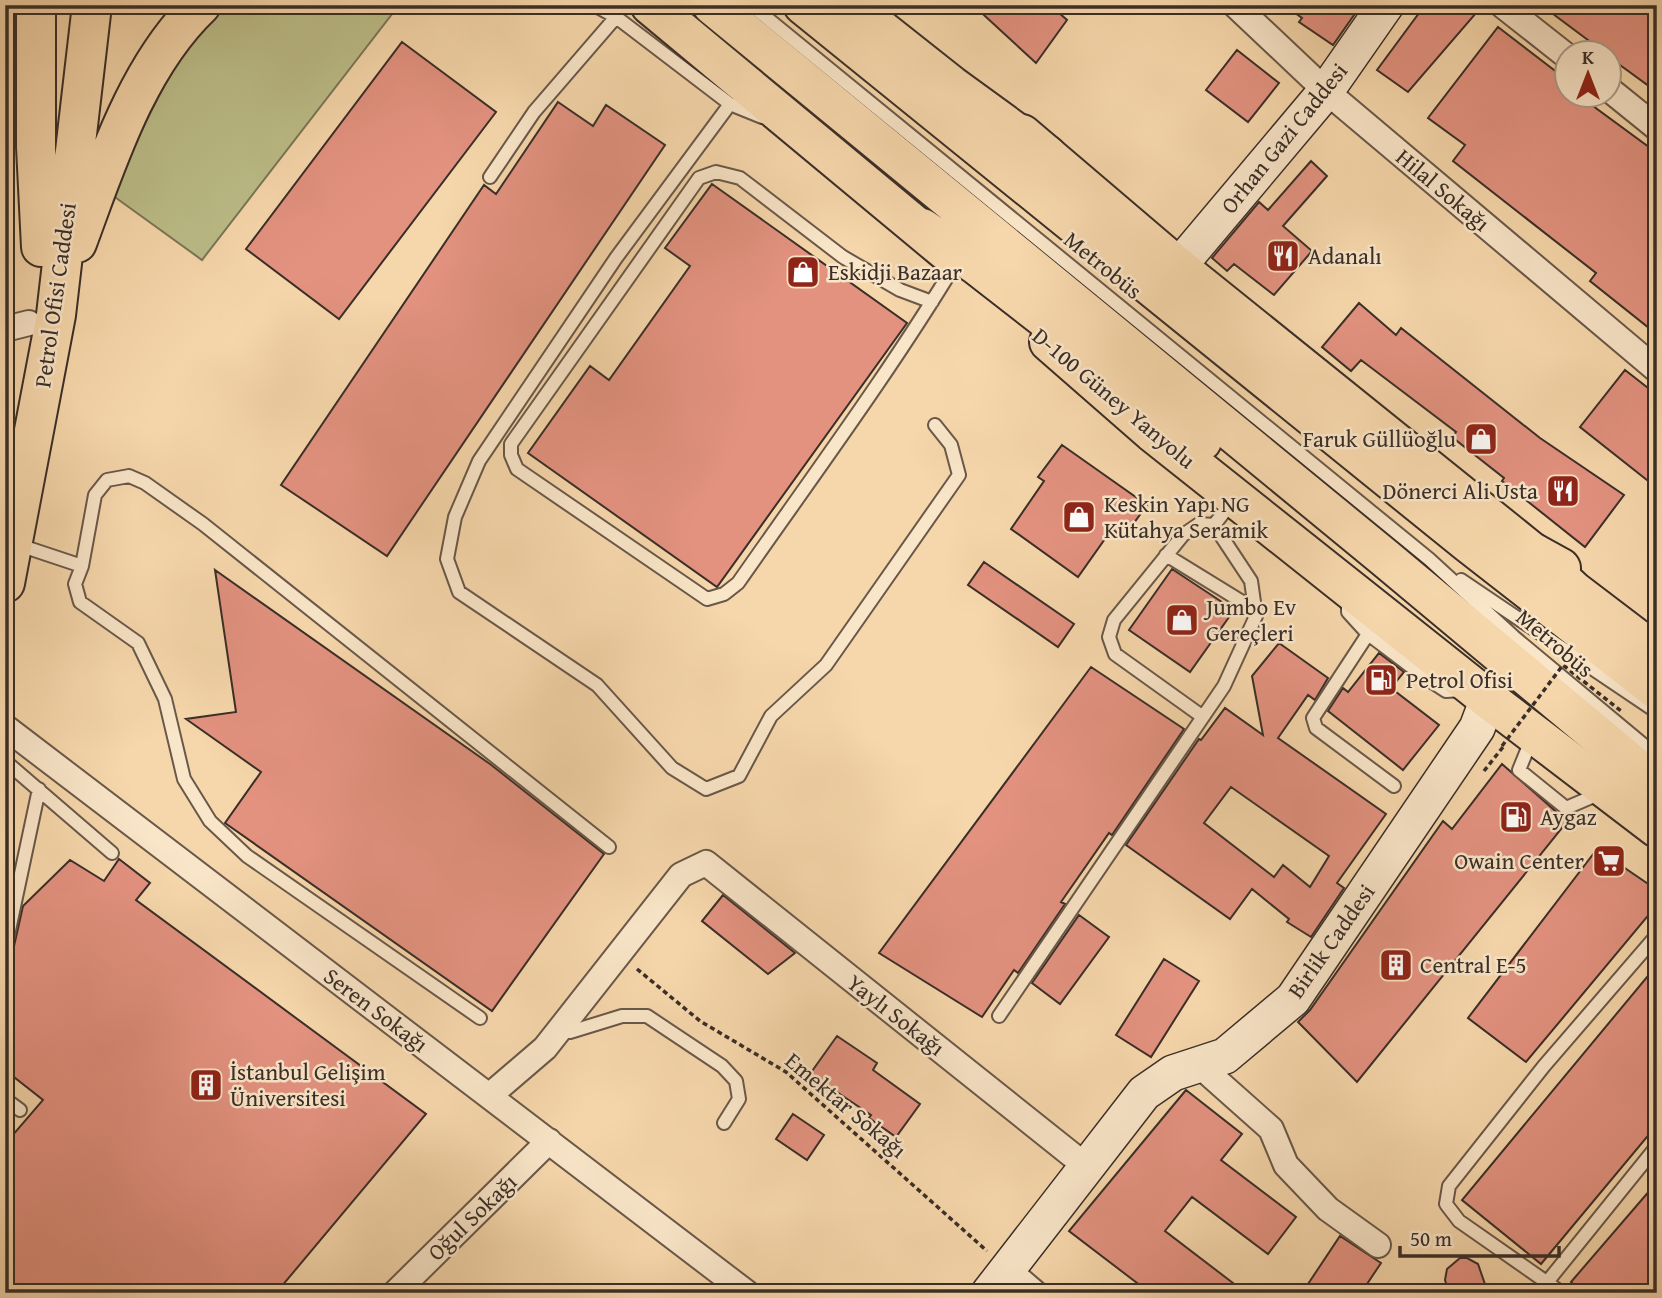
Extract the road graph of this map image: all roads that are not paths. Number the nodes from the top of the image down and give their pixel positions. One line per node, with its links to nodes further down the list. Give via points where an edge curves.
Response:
1 (36, 5): 24 (main road)
2 (72, 5): 24 (main road, Petrol Ofisi Caddesi)
3 (92, 5): 28 (main road, Petrol Ofisi Caddesi)
4 (201, 5): 28 (main road, via 161,55 136,97 89,211)
5 (594, 5): 14 (lane)
6 (712, 5): 43 (main road)
7 (751, 5): 36 (lane, Metrobüs)
8 (803, 5): 45 (main road, via 1468,543)
9 (850, 5): 21 (main road)
10 (873, 5): 21 (main road)
11 (1235, 5): 16 (street, Hilal Sokağı)
12 (1386, 5): 16 (street, Orhan Gazi Caddesi)
13 (1502, 5): 15 (street)
14 (633, 11): 18 (lane); 20 (main road, D-100 Güney Yanyolu); 22 (lane, via 534,112)
15 (1554, 47)
16 (1326, 91): 26 (street, Orhan Gazi Caddesi); 29 (street, Hilal Sokağı)
17 (1624, 102): 19 (street)
18 (730, 104): 20 (lane); 30 (lane, via 616,258 479,461 455,517 447,559 459,592 597,685 672,768 706,789 739,776 771,716 826,665 959,475 951,445)
19 (1657, 128)
20 (810, 135): 23 (main road, D-100 Güney Yanyolu)
21 (1047, 155): 26 (main road)
22 (490, 177)
23 (922, 228): 25 (main road, D-100 Güney Yanyolu); 43 (main road, via 1385,578)
24 (41, 247): 28 (main road, Petrol Ofisi Caddesi)
25 (957, 261): 27 (lane); 32 (main road, D-100 Güney Yanyolu, via 1152,432)
26 (1178, 267): 34 (main road)
27 (932, 302): 27 (lane, via 738,583 724,594 707,599 517,469 511,455 511,444 699,178 716,172 740,178 843,257 900,290)
28 (30, 322): 31 (main road, Petrol Ofisi Caddesi); 33 (main road, Petrol Ofisi Caddesi)
29 (1657, 370)
30 (935, 425)
31 (5, 443)
32 (1225, 511): 35 (lane, via 1183,535); 39 (main road, D-100 Güney Yanyolu); 40 (lane)
33 (13, 543): 37 (lane); 38 (main road, Petrol Ofisi Caddesi)
34 (1532, 552): 41 (main road); 44 (main road, via 1574,591)
35 (1166, 555): 40 (lane); 48 (lane, via 1114,620 1109,638 1115,654)
36 (1429, 559): 47 (lane, Metrobüs); 50 (lane, Metrobüs)
37 (82, 566): 56 (lane, via 89,517 107,480 129,477 145,483 203,524); 61 (lane, via 75,584 80,601 138,643 165,699 184,779 210,821 247,856)
38 (5, 583)
39 (1348, 588): 42 (lane, via 1348,612); 46 (main road, D-100 Güney Yanyolu)
40 (1257, 611): 48 (lane, via 1224,686)
41 (1657, 630)
42 (1368, 634): 46 (lane, via 1446,691); 53 (lane, via 1313,718 1316,728)
43 (1500, 654): 52 (main road)
44 (1657, 654)
45 (1657, 690)
46 (1483, 694): 55 (main road, D-100 Güney Yanyolu, via 1518,740 1606,790); 63 (street, Birlik Caddesi, via 1477,728 1293,999 1225,1056)
47 (1657, 712)
48 (1203, 717): 60 (lane)
49 (5, 727): 64 (street, Seren Sokağı)
50 (1657, 756)
51 (5, 761): 54 (lane)
52 (1657, 785)
53 (1395, 786)
54 (39, 789): 57 (lane); 59 (lane)
55 (1657, 828)
56 (609, 847)
57 (112, 853)
58 (1657, 935): 73 (lane, via 1449,1186 1446,1204 1459,1221)
59 (5, 948)
60 (999, 1016)
61 (480, 1018)
62 (560, 1029): 64 (street, via 545,1048); 67 (lane, via 570,1032 622,1016 647,1016 722,1066 736,1081 739,1099); 70 (street, Yaylı Sokağı, via 681,875 706,863)
63 (1199, 1065): 70 (street, Birlik Caddesi, via 1173,1073 1144,1093); 71 (street, via 1271,1129 1286,1165 1328,1209)
64 (489, 1096): 68 (street, Seren Sokağı)
65 (5, 1099): 66 (lane)
66 (20, 1110)
67 (724, 1123)
68 (549, 1141): 74 (street, Oğul Sokağı); 75 (street, Seren Sokağı)
69 (1657, 1146): 73 (lane)
70 (1087, 1167): 72 (street, Birlik Caddesi)
71 (1378, 1245)
72 (998, 1281): 76 (street)
73 (1548, 1281): 77 (lane)
74 (395, 1293)
75 (747, 1293)
76 (1035, 1293)
77 (1562, 1293)

